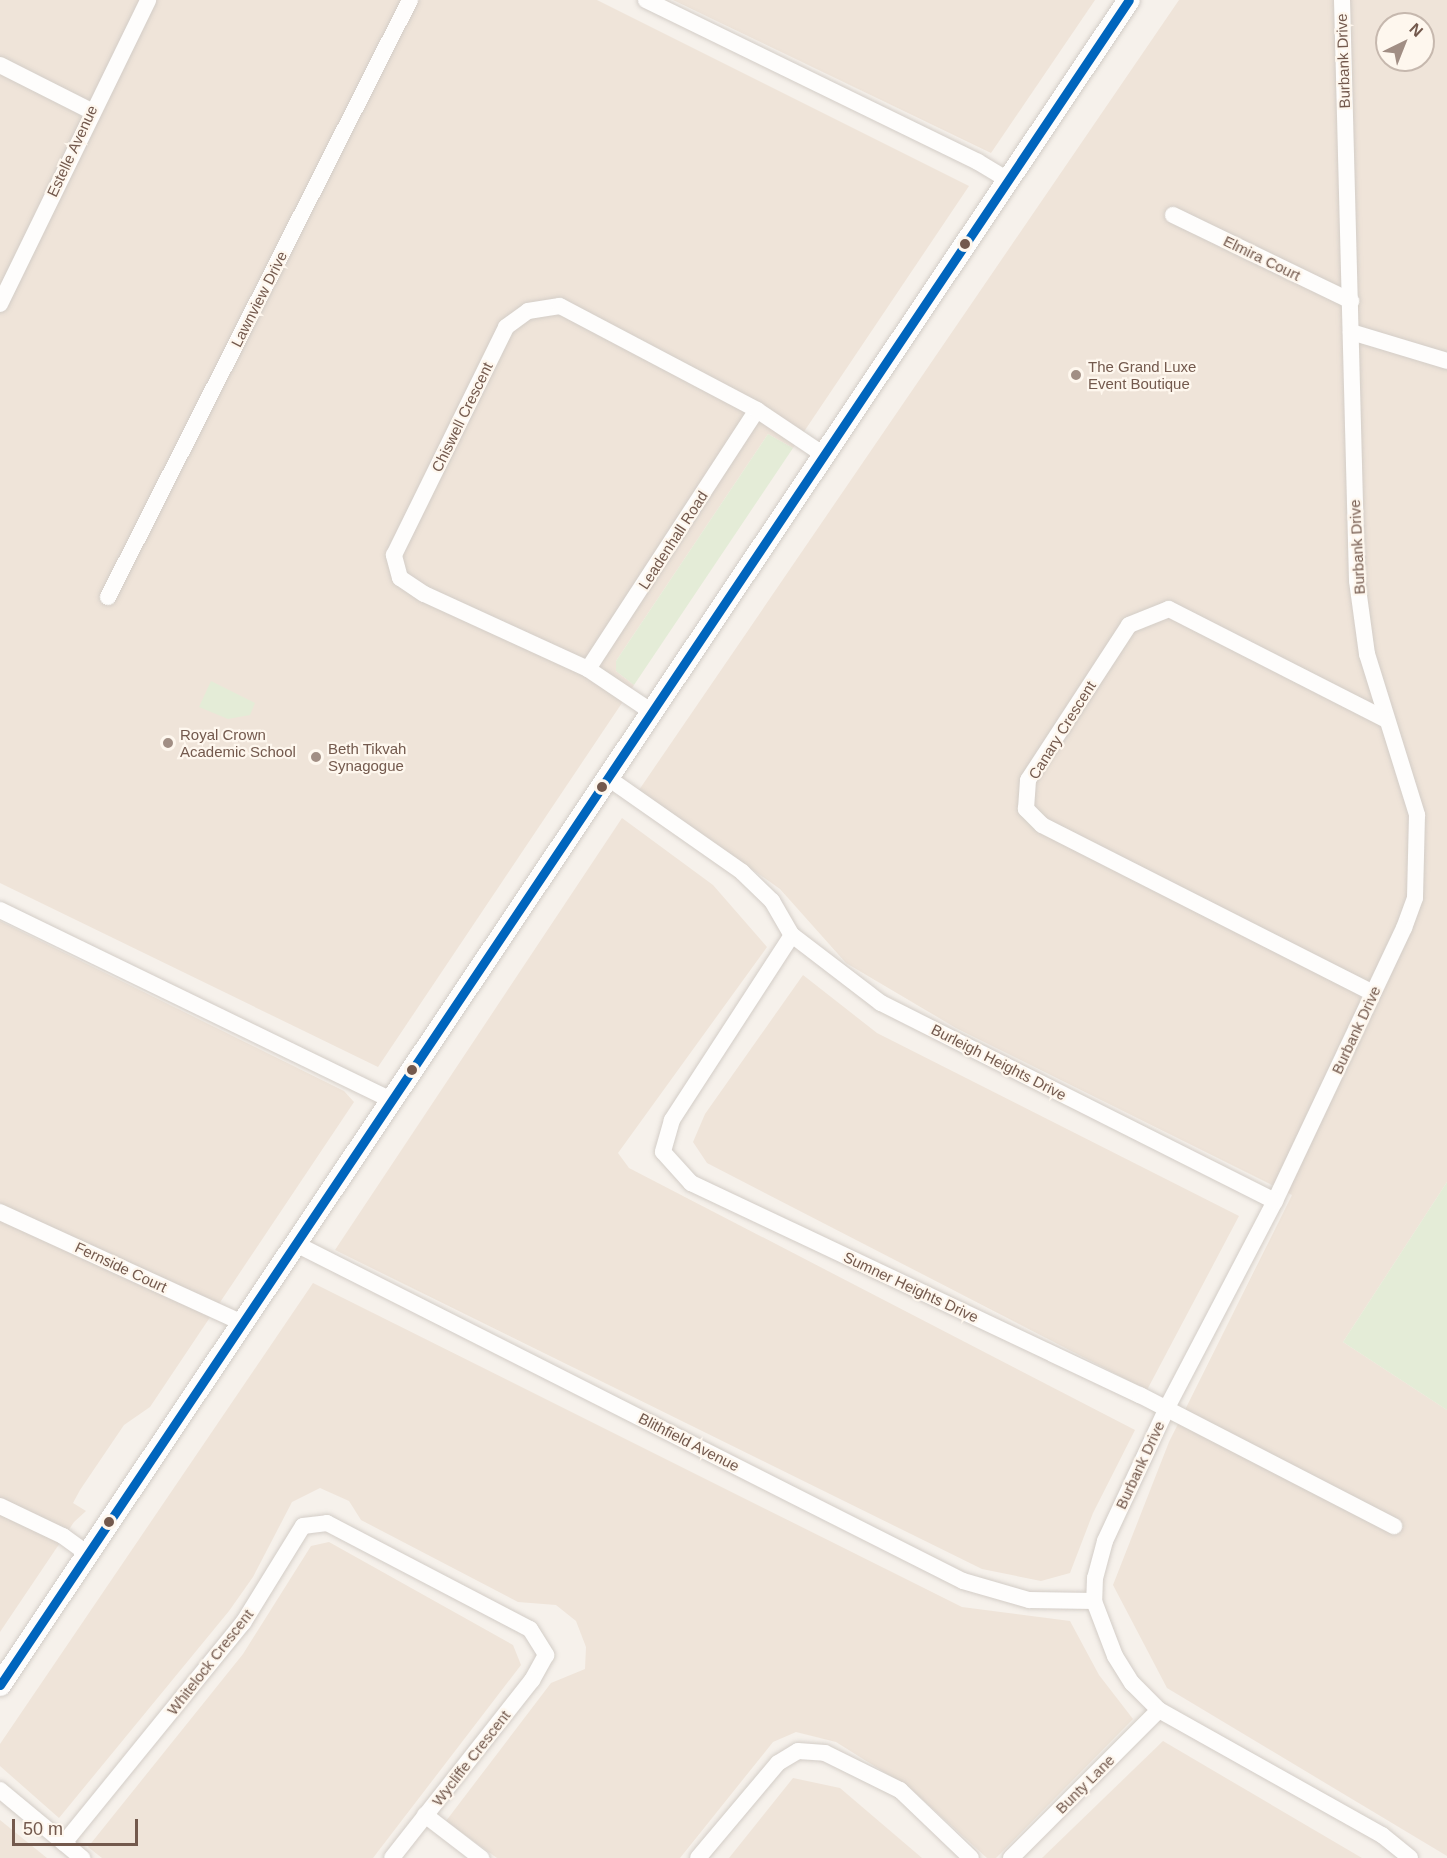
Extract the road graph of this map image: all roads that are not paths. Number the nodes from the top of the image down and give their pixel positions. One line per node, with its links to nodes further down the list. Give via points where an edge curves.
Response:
1 (148, 0): 7 (street, Estelle Avenue)
2 (410, 0): 16 (street, Lawnview Drive)
3 (646, 0): 8 (street)
4 (1129, 0): 8 (main road)
5 (1342, 0): 10 (street, Burbank Drive)
6 (0, 65): 7 (street)
7 (91, 111): 11 (street, Estelle Avenue)
8 (1008, 180): 15 (main road)
9 (1173, 215): 10 (street, Elmira Court)
10 (1351, 301): 12 (street, Burbank Drive)
11 (0, 304)
12 (1351, 332): 13 (street); 19 (street, Burbank Drive, via 1357,581 1367,654)
13 (1447, 361)
14 (758, 410): 15 (street, Chiswell Crescent); 17 (street, Leadenhall Road); 17 (street, Chiswell Crescent, via 560,306 528,311 506,327 394,555 400,578 424,594)
15 (824, 455): 18 (main road)
16 (108, 597)
17 (588, 669): 18 (street, Chiswell Crescent)
18 (652, 712): 20 (main road)
19 (1386, 719): 23 (street, Burbank Drive, via 1417,815 1418,848 1415,898); 23 (street, Canary Crescent, via 1169,609 1129,625 1028,780 1026,809 1042,825)
20 (608, 778): 22 (street, Burleigh Heights Drive, via 742,872 772,902); 24 (main road)
21 (0, 910): 24 (street)
22 (792, 934): 25 (street, Burleigh Heights Drive, via 881,1003); 29 (street, Sumner Heights Drive, via 672,1120 663,1152 691,1183)
23 (1373, 993): 25 (street, Burbank Drive)
24 (392, 1100): 27 (main road)
25 (1275, 1202): 29 (street, Burbank Drive)
26 (0, 1212): 28 (street, Fernside Court)
27 (296, 1244): 28 (main road); 33 (street, Blithfield Avenue, via 963,1581 1029,1600)
28 (242, 1323): 32 (main road)
29 (1167, 1408): 31 (street, Sumner Heights Drive); 33 (street, Burbank Drive, via 1105,1541 1095,1578)
30 (0, 1506): 32 (street, via 63,1536)
31 (1394, 1526)
32 (88, 1554): 35 (main road)
33 (1094, 1601): 36 (street, Burbank Drive, via 1114,1656 1132,1683)
34 (546, 1655): 38 (street, Wycliffe Crescent, via 532,1680); 39 (street, Whitelock Crescent, via 530,1629 327,1523 303,1526 243,1623)
35 (0, 1685)
36 (1159, 1710): 45 (street, Bunty Lane); 46 (street, Burbank Drive, via 1382,1835)
37 (0, 1790): 39 (street)
38 (425, 1815): 41 (street, Wycliffe Crescent); 42 (street)
39 (64, 1843): 40 (street)
40 (82, 1858)
41 (392, 1858)
42 (481, 1858)
43 (698, 1858): 44 (street, via 778,1763 798,1751 825,1753 900,1790)
44 (971, 1858)
45 (1011, 1858)
46 (1410, 1858)

